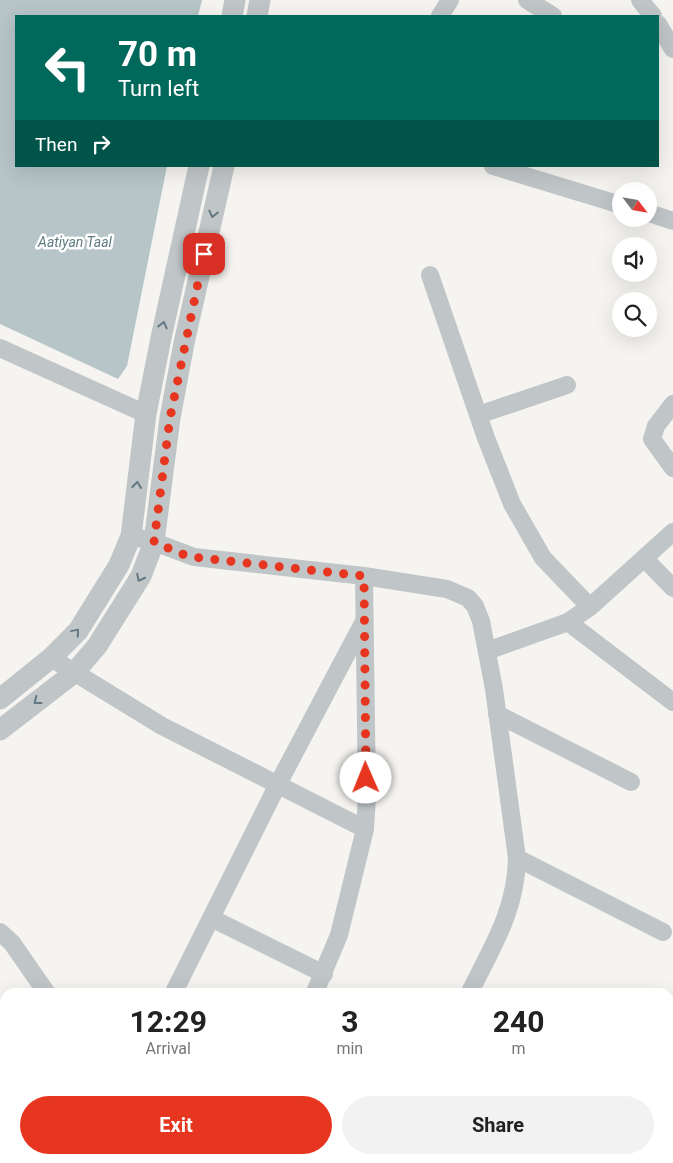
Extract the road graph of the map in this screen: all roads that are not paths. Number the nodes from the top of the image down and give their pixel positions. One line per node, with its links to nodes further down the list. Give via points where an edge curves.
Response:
1 (235, 0): 6 (street)
2 (260, 0): 7 (street)
3 (450, 0): 8 (street)
4 (527, 0): 9 (street)
5 (640, 0): 10 (street)
6 (232, 15)
7 (257, 15)
8 (441, 15)
9 (551, 15)
10 (652, 15)
11 (659, 26): 12 (street)
12 (673, 49)
13 (199, 167): 23 (street, one-way to 13)
14 (224, 167): 28 (street, one-way to 28, via 170,418)
15 (496, 167): 16 (street)
16 (612, 202)
17 (659, 216): 18 (street)
18 (673, 234)
19 (430, 276): 24 (street)
20 (0, 348): 23 (street)
21 (566, 385): 24 (street)
22 (673, 404): 25 (street, via 656,426 652,439)
23 (146, 414): 27 (street, one-way to 23)
24 (478, 415): 32 (street, via 512,504 535,548)
25 (673, 468)
26 (673, 532): 29 (street)
27 (131, 536): 28 (street); 36 (street, one-way to 27, via 78,630 105,590)
28 (154, 542): 30 (street, via 187,556); 37 (street, one-way to 37, via 142,576 97,646)
29 (644, 558): 31 (street); 32 (street)
30 (364, 576): 33 (street); 35 (street, via 461,594 475,606)
31 (673, 588)
32 (590, 607): 34 (street)
33 (365, 620): 43 (street); 44 (street)
34 (568, 622): 35 (street); 39 (street)
35 (486, 651): 40 (street)
36 (51, 658): 37 (street); 38 (street)
37 (74, 673): 41 (street, one-way to 41); 43 (street, via 162,726)
38 (0, 699)
39 (673, 702)
40 (498, 714): 42 (street); 45 (street)
41 (0, 730)
42 (631, 782)
43 (278, 786): 44 (street); 46 (street)
44 (365, 829): 49 (street, via 339,934)
45 (518, 858): 48 (street); 53 (street, via 513,900)
46 (211, 918): 49 (street); 51 (street)
47 (0, 932): 50 (street, via 12,943)
48 (663, 932)
49 (324, 974): 52 (street)
50 (43, 988)
51 (176, 988)
52 (317, 988)
53 (472, 988)

